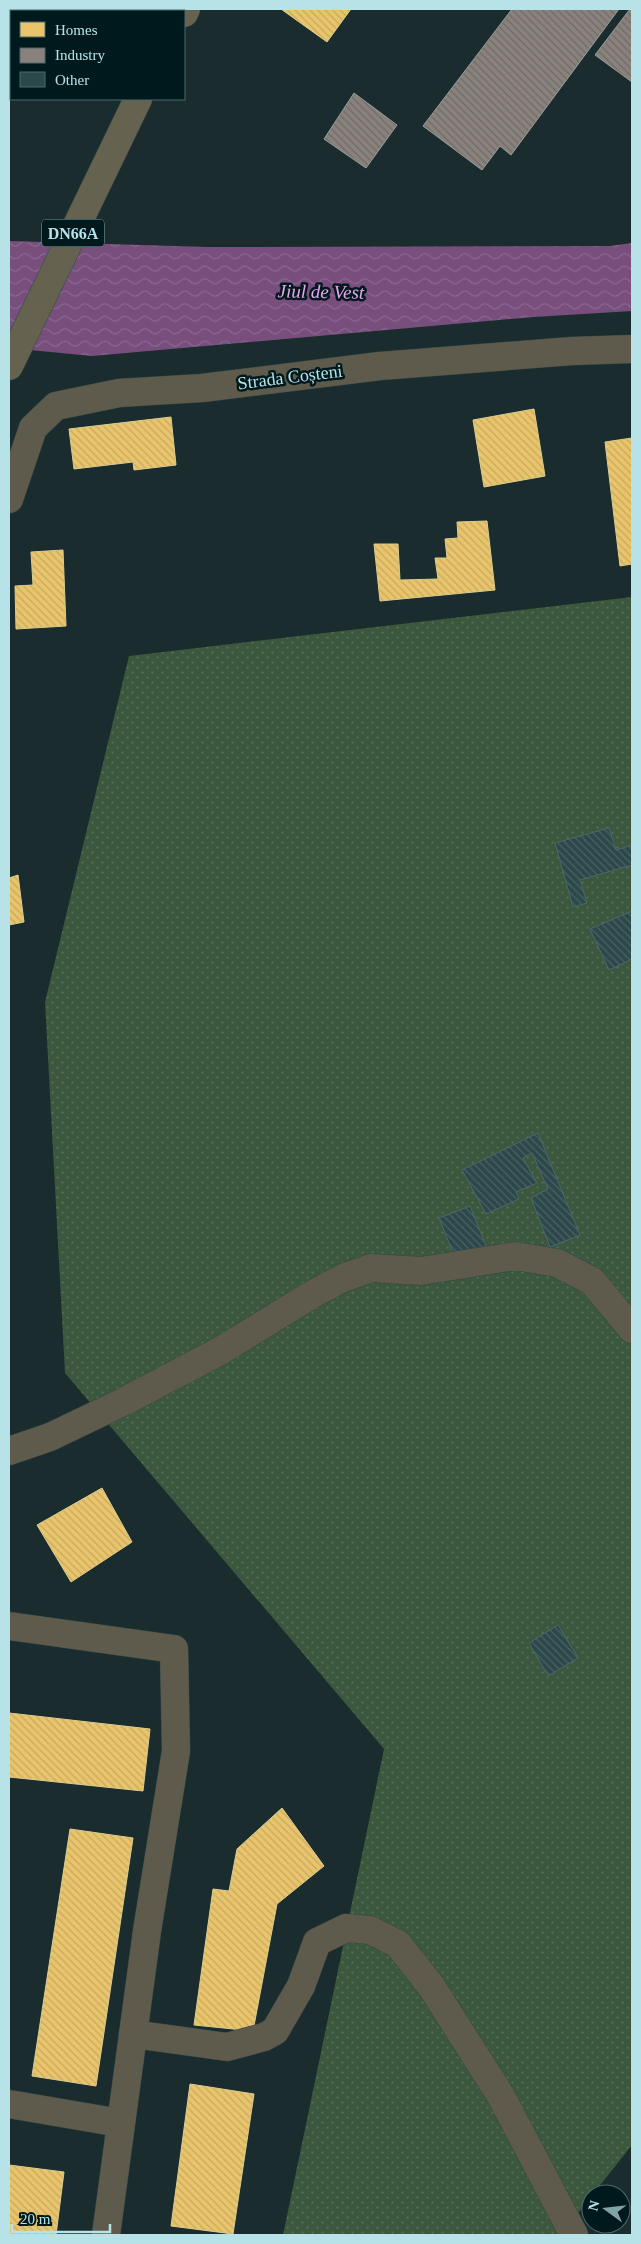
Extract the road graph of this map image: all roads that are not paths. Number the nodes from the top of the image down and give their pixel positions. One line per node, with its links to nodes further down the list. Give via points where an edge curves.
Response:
1 (138, 100): 3 (main road, DN66A)
2 (632, 349): 4 (street, Strada Coșteni, via 380,366 202,388 119,393 56,406 33,428)
3 (9, 366)
4 (9, 498)
5 (632, 1329): 6 (street, via 592,1281 557,1263 516,1256 421,1271 371,1268 311,1295 220,1351 123,1402 50,1437)
6 (9, 1451)
7 (9, 1626): 8 (street, via 174,1649 176,1751)
8 (133, 2034): 10 (street); 12 (street, via 227,2048 264,2037 274,2031 301,1986 317,1942 346,1928 370,1930 398,1944 431,1986 501,2096)
9 (9, 2104): 10 (street)
10 (120, 2123): 11 (street)
11 (106, 2235)
12 (574, 2235)

